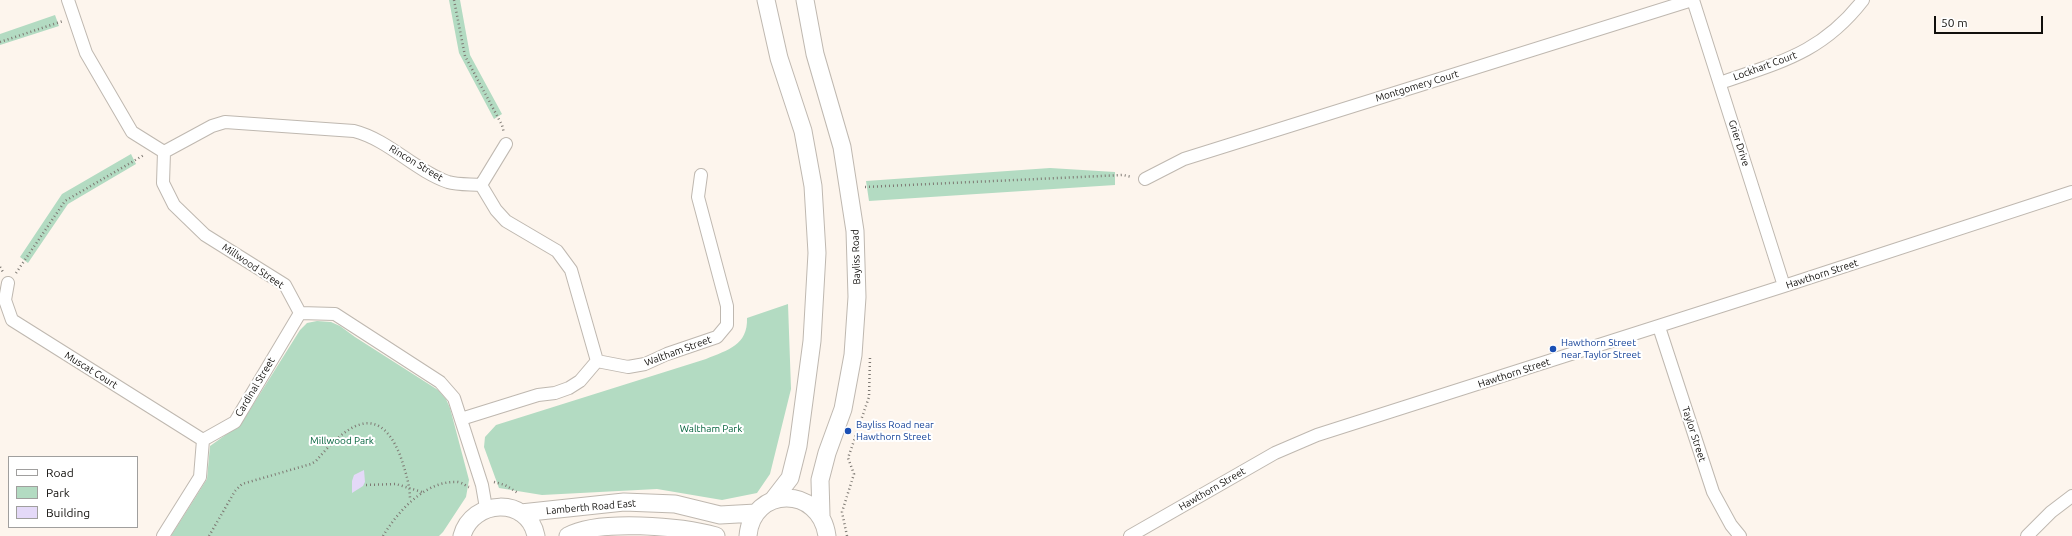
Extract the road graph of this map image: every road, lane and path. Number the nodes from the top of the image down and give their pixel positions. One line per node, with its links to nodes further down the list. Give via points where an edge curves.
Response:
1 (68, 0): 7 (street)
2 (454, 0): 10 (path, via 465,56 502,125)
3 (766, 0): 29 (street, via 779,58 803,131 813,186 817,253 812,341 798,446 790,478)
4 (805, 0): 34 (street, Bayliss Road, via 815,54 842,147 855,231 857,275 853,354 843,409 820,480)
5 (1692, 0): 9 (street, Grier Drive); 13 (street, Montgomery Court, via 1184,159)
6 (1863, 0): 9 (street, Lockhart Court, via 1849,17 1819,43 1794,57)
7 (73, 18): 8 (path); 11 (street, via 86,53 132,132)
8 (0, 42)
9 (1720, 83): 19 (street, Grier Drive)
10 (506, 144): 14 (street)
11 (160, 150): 14 (street, Rincon Street, via 226,122 354,130 371,135 437,177 449,182); 18 (path, via 65,201); 20 (street, Millwood Street, via 163,183 174,205 205,235 285,285)
12 (701, 175): 22 (street, Waltham Street, via 698,197 727,306 727,324 717,337 645,364 628,367)
13 (1145, 179): 15 (path, via 1123,175)
14 (481, 185): 22 (street, via 506,222 557,251 571,270)
15 (865, 188)
16 (2072, 192): 19 (street, Hawthorn Street)
17 (0, 267): 18 (path)
18 (8, 283): 24 (street, Muscat Court, via 5,300 12,320)
19 (1784, 286): 21 (street, Hawthorn Street)
20 (300, 313): 23 (street, via 335,314 440,382 454,398); 24 (street, Cardinal Street, via 235,422)
21 (1659, 327): 43 (street, Hawthorn Street, via 1317,435 1275,453); 44 (street, Taylor Street, via 1714,492 1731,525)
22 (598, 361): 23 (street, via 580,380 568,388)
23 (461, 419): 31 (street, via 482,485)
24 (203, 440): 35 (street, via 200,477)
25 (366, 485): 26 (path, via 396,484)
26 (409, 487): 27 (path); 30 (path); 36 (path, via 407,474 395,444 388,434 381,426 370,423 358,425 340,435 311,464 242,484 235,491)
27 (422, 493)
28 (2072, 496): 45 (street)
29 (773, 500): 33 (street); 34 (street, via 800,499 812,505)
30 (410, 501)
31 (486, 508): 32 (street, Lamberth Road East, via 498,506); 37 (street, via 469,521)
32 (521, 513): 33 (street, Lamberth Road East, via 624,502 675,504 720,515); 38 (street, via 530,521)
33 (756, 513): 41 (street, via 750,524)
34 (821, 515): 42 (street, Bayliss Road)
35 (163, 536)
36 (210, 536)
37 (462, 536)
38 (536, 536)
39 (568, 536): 40 (street, via 576,531 620,526 672,527)
40 (716, 536)
41 (748, 536)
42 (827, 536)
43 (1130, 536)
44 (1740, 536)
45 (2027, 536)

